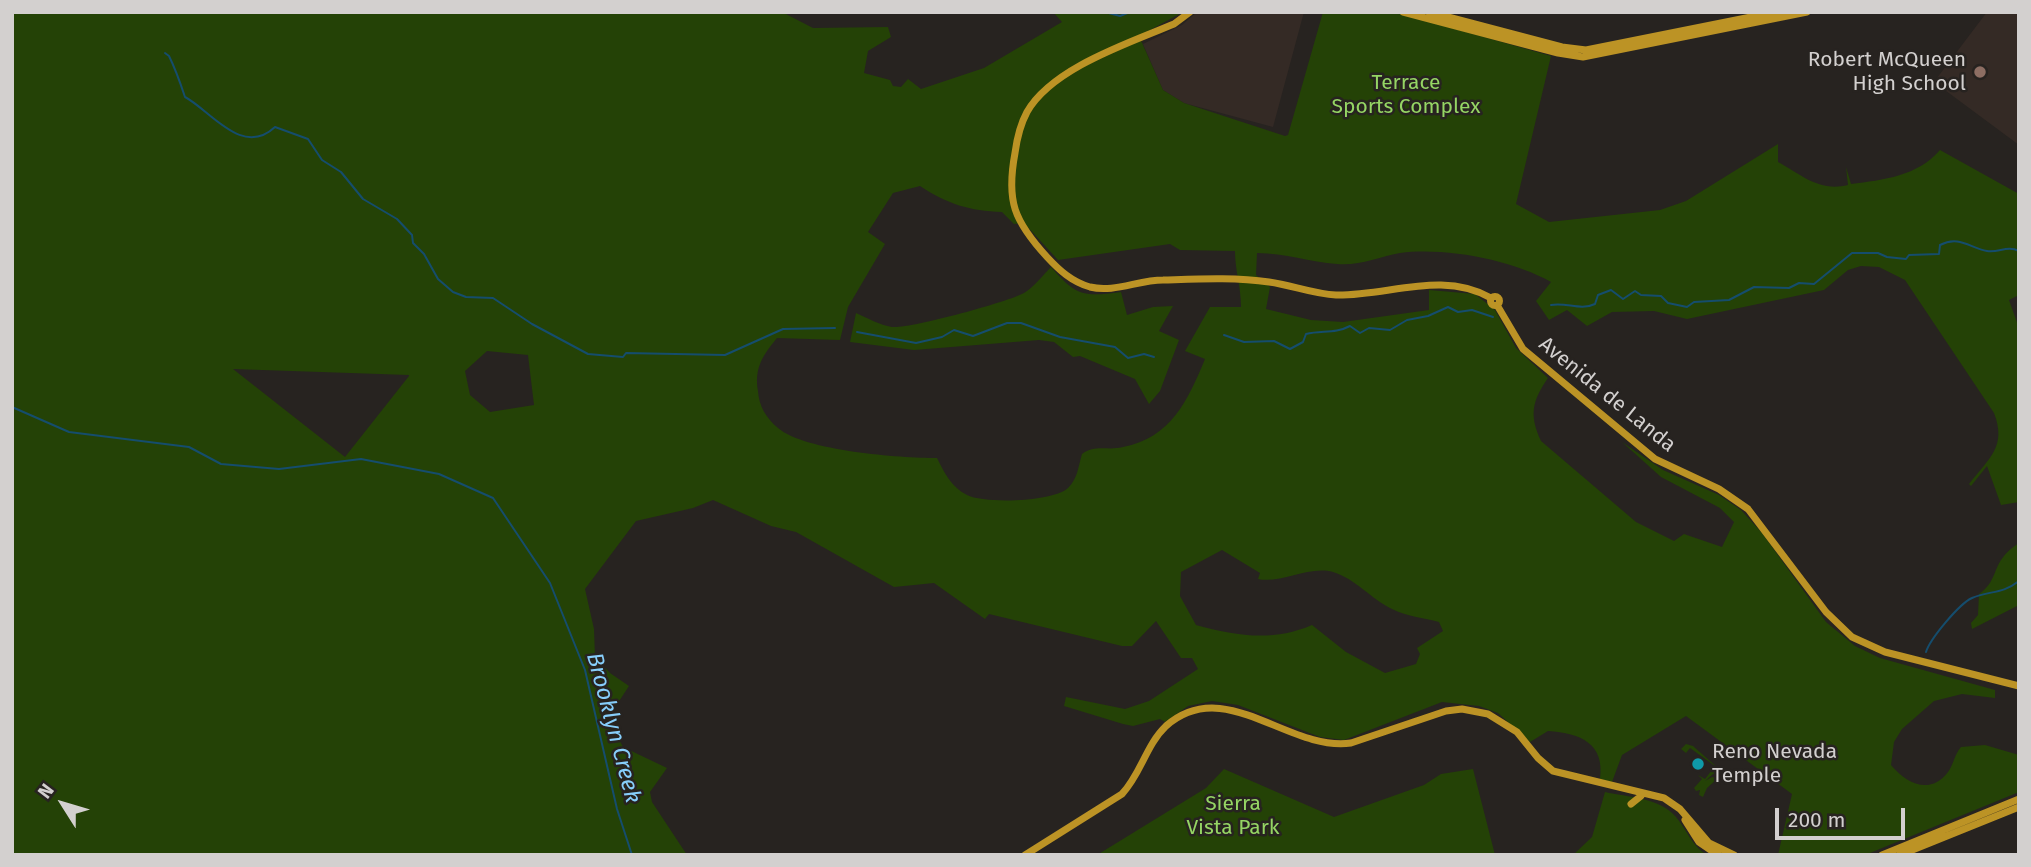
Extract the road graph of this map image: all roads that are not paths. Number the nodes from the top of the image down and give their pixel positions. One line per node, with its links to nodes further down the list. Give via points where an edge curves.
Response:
1 (1190, 12): 6 (street, Avenida de Landa, via 1062,76 1033,103 1017,139 1010,195 1018,219 1035,244 1072,279 1109,289 1154,280 1252,280 1335,295 1455,285 1499,298 1497,305 1524,349 1655,459 1719,489 1748,509 1826,612 1852,637 1885,652)
2 (1403, 12): 5 (street, via 1583,57)
3 (1429, 12): 4 (street, via 1586,50)
4 (1776, 12)
5 (1807, 12)
6 (2019, 686)
7 (1251, 716): 8 (street, via 1307,743 1334,748 1447,715 1479,715 1509,730 1551,774); 12 (street, via 1215,708 1179,717 1153,741 1122,794); 14 (street, via 1308,739 1334,744 1350,743 1446,711 1488,714 1517,732 1553,771 1664,798 1680,809 1709,843)
8 (1642, 796): 10 (street); 13 (street, via 1671,806 1699,842)
9 (2019, 799): 15 (street)
10 (1631, 804)
11 (2019, 807): 16 (street)
12 (1025, 855)
13 (1718, 855)
14 (1734, 855)
15 (1882, 855)
16 (1900, 855)

